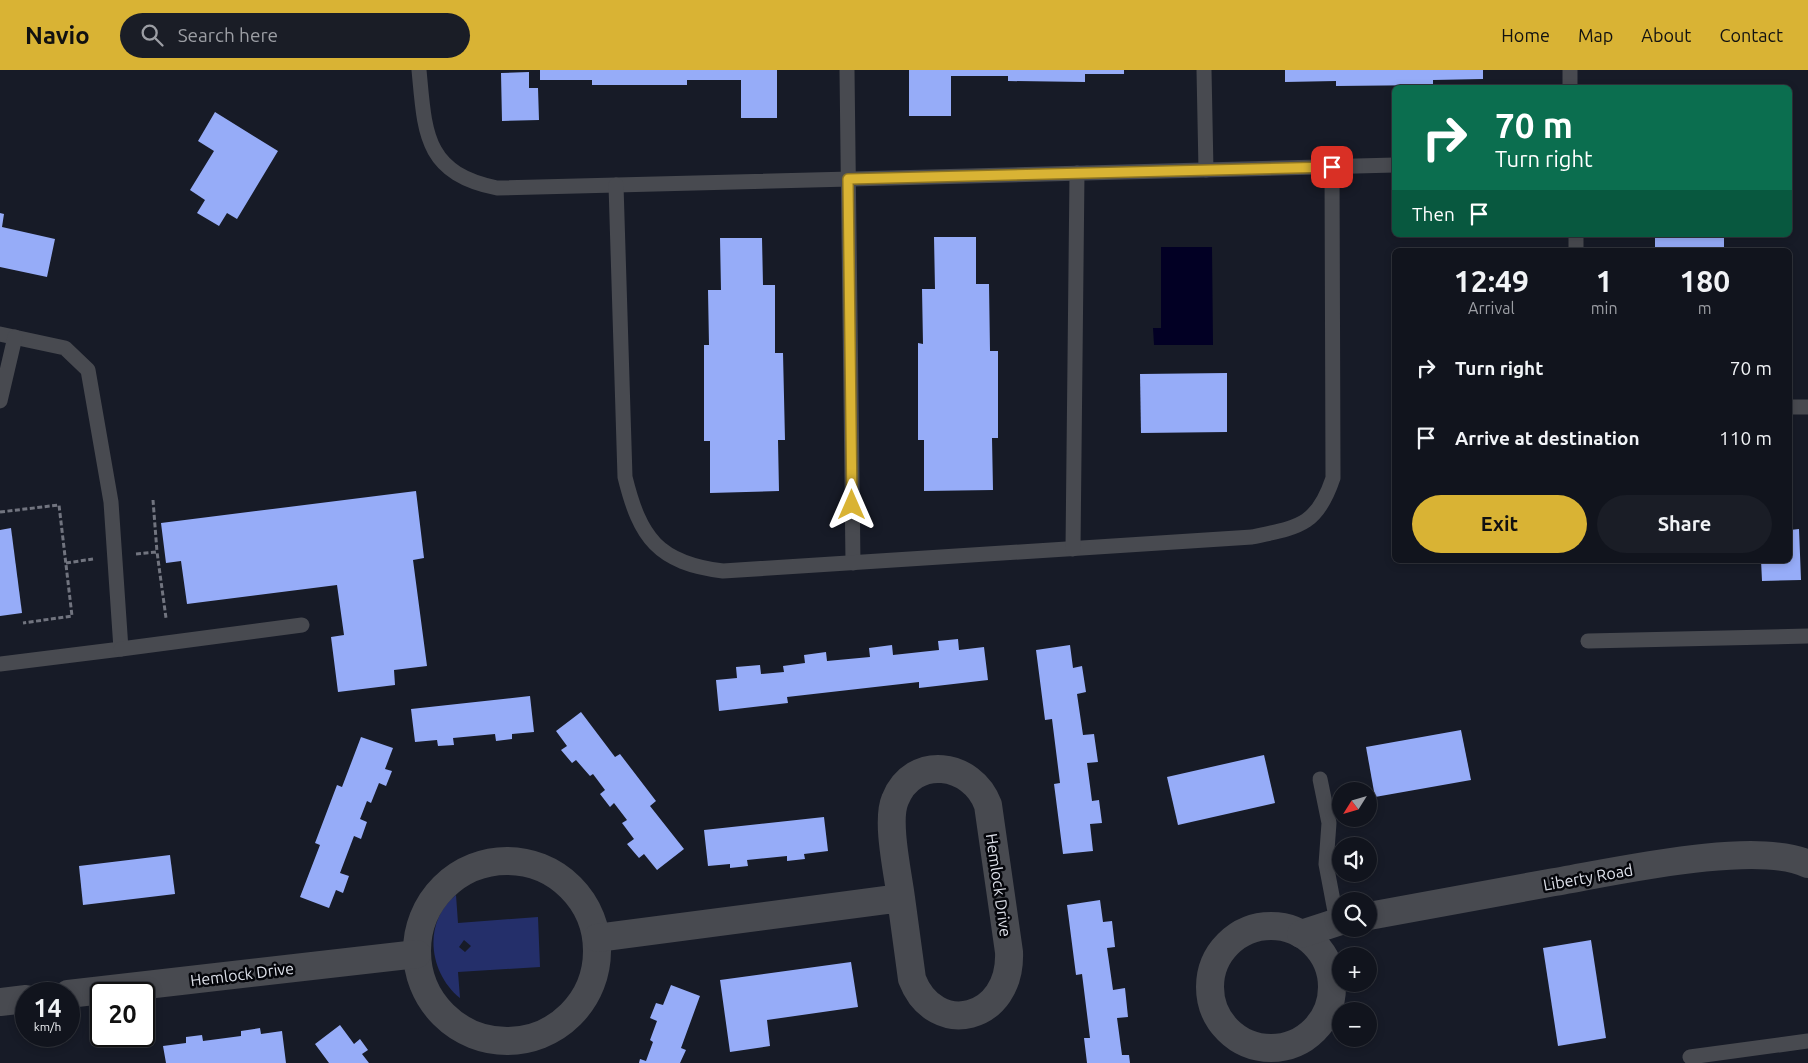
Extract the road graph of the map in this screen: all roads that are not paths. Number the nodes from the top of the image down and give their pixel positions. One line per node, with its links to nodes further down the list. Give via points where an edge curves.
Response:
1 (418, 70): 11 (lane, via 426,131 433,150 459,175 475,184 497,188)
2 (847, 70): 10 (lane)
3 (1204, 70): 8 (lane)
4 (1570, 70): 5 (lane)
5 (1570, 85)
6 (1392, 165): 7 (lane)
7 (1332, 167): 8 (lane); 16 (lane, via 1334,469 1325,501 1314,516 1294,528 1252,537)
8 (1206, 170): 9 (lane)
9 (1077, 173): 10 (lane); 16 (lane)
10 (848, 179): 11 (lane); 17 (lane)
11 (616, 185): 17 (lane, via 625,477 640,525 654,544 667,554 700,568 723,571)
12 (7, 336): 13 (lane); 21 (lane, via 65,348 88,370 111,502)
13 (0, 401)
14 (1792, 407): 15 (lane)
15 (1808, 407)
16 (1074, 548): 17 (lane)
17 (853, 563)
18 (302, 624): 21 (lane)
19 (1808, 636): 20 (lane)
20 (1588, 641)
21 (120, 649): 22 (lane)
22 (0, 664)
23 (1320, 779): 25 (lane, via 1329,823 1326,864)
24 (1808, 864): 27 (street, Liberty Road, via 1773,855 1722,856 1617,871)
25 (1332, 892)
26 (901, 898): 26 (street, Hemlock Drive, via 891,820 895,799 906,782 924,772 944,769 963,774 979,787 988,805 1009,952 1009,974 994,1001 977,1012 957,1015 937,1009 922,996 912,978); 30 (street)
27 (1377, 915)
28 (1332, 924): 29 (street)
29 (1301, 934): 29 (street, via 1314,944 1330,973 1330,997 1322,1020 1312,1032 1283,1047 1252,1045 1236,1037 1224,1026 1210,995 1210,978 1224,947 1252,928 1286,928)
30 (597, 938): 31 (street, via 585,904 560,877 526,862 490,862 456,876 442,887 422,918); 31 (street, via 595,975 578,1008 550,1031 515,1041 479,1037 447,1018 425,989)
31 (416, 954): 32 (street, Hemlock Drive)
32 (80, 993)
33 (15, 1000): 34 (street)
34 (0, 1002)
35 (1808, 1041): 36 (lane)
36 (1690, 1057)

